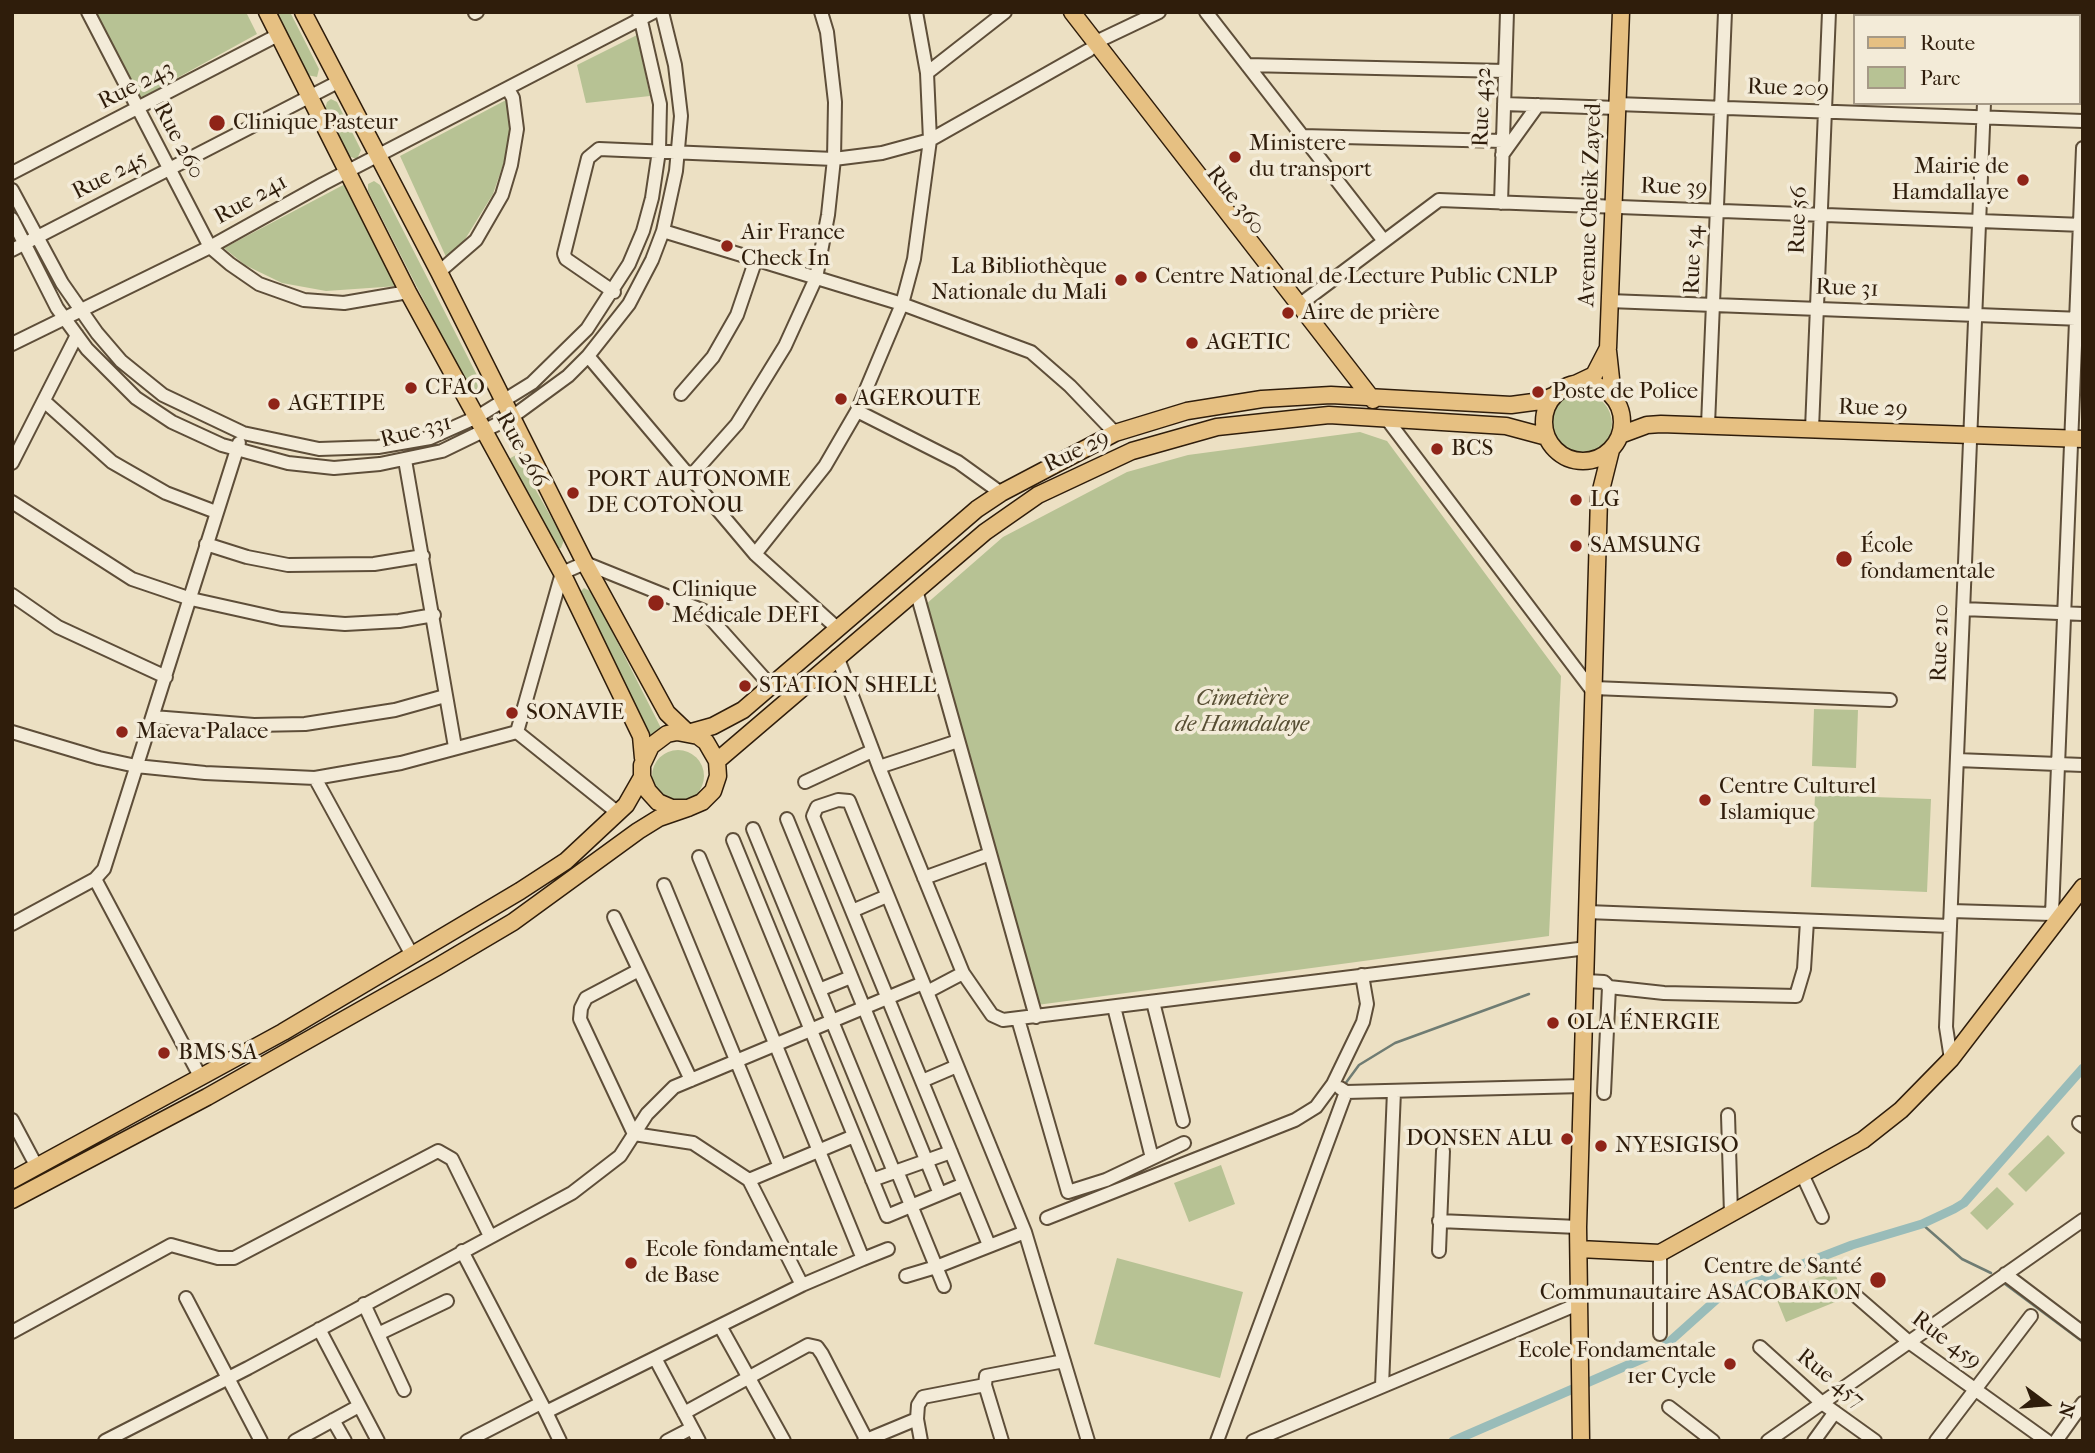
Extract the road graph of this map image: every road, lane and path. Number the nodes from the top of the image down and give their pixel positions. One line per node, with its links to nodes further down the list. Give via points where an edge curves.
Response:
1 (88, 12): 32 (street, Rue 260)
2 (267, 12): 19 (main road, Rue 266)
3 (303, 12): 24 (main road, Rue 266)
4 (662, 12): 41 (street, Rue 331, via 677,78)
5 (821, 12): 44 (street, via 835,102)
6 (916, 12): 23 (street)
7 (1005, 12): 23 (street)
8 (1061, 12): 20 (main road, Rue 360)
9 (1072, 12): 20 (main road)
10 (1159, 12): 20 (street)
11 (1206, 12): 21 (street)
12 (1507, 12): 22 (street, Rue 432)
13 (1621, 12): 30 (main road, Avenue Cheik Zayed)
14 (1725, 12): 31 (street, Rue 54)
15 (1829, 12): 33 (street, Rue 56)
16 (1894, 12): 18 (street)
17 (645, 14): 25 (street, Rue 241); 40 (street, Rue 331, via 660,104)
18 (1956, 14)
19 (278, 35): 26 (main road, Rue 266); 32 (street, Rue 243)
20 (1092, 46): 37 (street); 68 (main road); 82 (main road, Rue 360)
21 (1247, 65): 22 (street); 36 (street)
22 (1505, 71): 27 (street, Rue 432)
23 (927, 73): 37 (street)
24 (338, 82): 26 (street, Rue 245); 43 (main road, Rue 266)
25 (508, 89): 43 (street, Rue 241); 62 (street, via 517,130 502,195 476,240)
26 (310, 95): 45 (street, Rue 245); 47 (main road, Rue 266)
27 (1504, 104): 28 (street, Rue 209); 38 (street, Rue 432)
28 (1538, 105): 30 (street, Rue 209); 42 (street)
29 (1984, 105): 34 (street, Rue 210)
30 (1617, 106): 31 (street, Rue 209); 50 (main road, Avenue Cheik Zayed)
31 (1721, 108): 33 (street, Rue 209); 51 (street, Rue 54)
32 (137, 109): 45 (street, Rue 260); 46 (street, Rue 243)
33 (1825, 112): 34 (street, Rue 209); 52 (street, Rue 56)
34 (1983, 118): 35 (street, Rue 209); 54 (street, Rue 210)
35 (2083, 121)
36 (1301, 136): 38 (street); 58 (street)
37 (930, 140): 44 (street); 67 (street, via 918,235)
38 (1503, 141): 42 (street, Rue 432)
39 (2083, 148): 55 (street)
40 (659, 151): 41 (street); 65 (street, Rue 331, via 643,232); 65 (street, via 599,149 588,158 564,254)
41 (678, 152): 44 (street); 56 (street, Rue 331)
42 (1502, 155): 49 (street, Rue 432)
43 (377, 157): 47 (street, Rue 241); 62 (main road, Rue 266)
44 (834, 159): 63 (street)
45 (169, 169): 57 (street, Rue 245); 59 (street, Rue 260)
46 (12, 173)
47 (349, 173): 59 (street, Rue 241); 64 (main road, Rue 266)
48 (12, 190): 57 (street, Rue 331)
49 (1501, 203): 50 (street, Rue 39); 58 (street, Rue 39, via 1439,200)
50 (1613, 207): 51 (street, Rue 39); 66 (main road, Avenue Cheik Zayed)
51 (1717, 211): 52 (street, Rue 39); 69 (street, Rue 54)
52 (1821, 215): 54 (street, Rue 39); 70 (street, Rue 56)
53 (12, 219): 57 (street, Rue 331)
54 (1979, 221): 55 (street, Rue 39); 72 (street, Rue 210)
55 (2081, 225): 74 (street)
56 (663, 232): 61 (street); 78 (street, Rue 331, via 629,304)
57 (31, 241): 60 (street, Rue 245); 71 (street, Rue 331); 73 (street, Rue 331)
58 (1384, 241): 68 (street, Rue 39)
59 (210, 247): 64 (street, Rue 260, via 259,284 304,300 344,303); 71 (street, Rue 241)
60 (12, 250)
61 (756, 259): 63 (street); 80 (street, via 737,315 713,357)
62 (439, 272): 83 (main road, Rue 266)
63 (816, 278): 67 (street); 104 (street, via 785,346 737,424)
64 (408, 292): 89 (main road, Rue 266)
65 (614, 292): 83 (street, Rue 331, via 564,354 532,383)
66 (1609, 301): 69 (street, Rue 31); 77 (main road, Avenue Cheik Zayed)
67 (902, 304): 86 (street); 94 (street, via 1031,352)
68 (1298, 305): 82 (main road)
69 (1713, 305): 70 (street, Rue 31); 91 (street, Rue 54)
70 (1817, 309): 72 (street, Rue 31); 92 (street, Rue 56)
71 (81, 311): 73 (street, Rue 241); 93 (street, Rue 331, via 121,361 163,395)
72 (1975, 315): 74 (street, Rue 31); 96 (street, Rue 210)
73 (64, 318): 75 (street, Rue 331); 76 (street, Rue 241)
74 (2079, 319): 98 (street)
75 (77, 335): 84 (street); 99 (street, Rue 331, via 136,398 172,422)
76 (12, 344)
77 (1608, 348): 79 (main road, via 1594,375); 85 (main road, Avenue Cheik Zayed)
78 (588, 356): 87 (street, Rue 331); 104 (street)
79 (1575, 384): 81 (main road); 85 (main road, via 1596,385)
80 (681, 394)
81 (1555, 395): 82 (main road, via 1511,405); 97 (main road, via 1545,415)
82 (1365, 397): 88 (main road, Rue 360); 94 (main road, via 1262,399 1187,411)
83 (503, 400): 87 (main road, Rue 266); 89 (street, Rue 331)
84 (44, 401): 103 (street); 108 (street, via 112,461 166,493)
85 (1616, 401): 90 (main road, Rue 29, via 1633,414); 95 (main road, via 1622,420)
86 (857, 411): 105 (street, via 958,462); 110 (street, via 825,466)
87 (513, 417): 89 (street, Rue 331); 112 (main road, Rue 266)
88 (1382, 418): 97 (main road, Rue 29, via 1506,426); 114 (main road, Rue 29, via 1329,415 1230,425 1132,451 1038,495); 125 (street)
89 (480, 424): 93 (street, Rue 331, via 378,447 319,449); 101 (street, Rue 331, via 442,451); 113 (main road, Rue 266)
90 (1661, 424): 91 (main road, Rue 29); 95 (main road, Rue 29)
91 (1708, 425): 92 (main road, Rue 29)
92 (1812, 429): 96 (main road, Rue 29)
93 (243, 433): 99 (street)
94 (1115, 433): 105 (main road)
95 (1620, 435): 100 (main road)
96 (1970, 435): 98 (main road, Rue 29); 117 (street, Rue 210)
97 (1547, 438): 102 (main road, via 1557,452)
98 (2077, 439): 118 (street)
99 (237, 449): 101 (street, Rue 331, via 288,463 334,468); 108 (street)
100 (1611, 450): 102 (main road, via 1600,458); 106 (main road)
101 (405, 460): 111 (street)
102 (1573, 461): 106 (main road, via 1592,480)
103 (12, 463)
104 (690, 477): 110 (street)
105 (1001, 493): 121 (main road)
106 (1599, 498): 125 (main road)
107 (12, 502): 116 (street, via 132,579)
108 (216, 512): 109 (street)
109 (206, 544): 111 (street, via 288,565 374,564); 116 (street)
110 (755, 554): 121 (street)
111 (423, 556): 120 (street)
112 (585, 563): 113 (street); 124 (street, via 704,611); 131 (main road, Rue 266, via 667,713)
113 (562, 573): 130 (street); 141 (main road, Rue 266, via 642,736)
114 (916, 590): 122 (main road, Rue 29); 132 (street)
115 (12, 595): 123 (street, via 68,633)
116 (191, 599): 120 (street, via 281,619 345,624); 123 (street)
117 (1963, 609): 118 (street); 135 (street, Rue 210)
118 (2064, 613): 119 (street); 137 (street)
119 (2083, 614)
120 (434, 615): 126 (street)
121 (837, 628): 124 (main road)
122 (837, 656): 134 (street); 136 (main road, Rue 29)
123 (166, 677): 128 (street)
124 (771, 686): 131 (main road, via 743,710)
125 (1594, 691): 127 (street); 158 (main road)
126 (445, 696): 128 (street, via 395,710 305,724); 133 (street)
127 (1891, 700)
128 (153, 717): 139 (street)
129 (12, 732): 139 (street)
130 (517, 732): 133 (street); 145 (street)
131 (688, 733): 136 (main road, via 706,743); 141 (main road, via 658,739 650,746)
132 (958, 741): 140 (street); 149 (street)
133 (455, 747): 142 (street, via 401,763)
134 (872, 751): 140 (street); 143 (street)
135 (1957, 760): 137 (street); 157 (street, Rue 210)
136 (717, 761): 144 (main road, via 713,791)
137 (2058, 764): 138 (street); 160 (street)
138 (2083, 765)
139 (136, 766): 142 (street); 152 (street, via 104,869)
140 (879, 767): 151 (street)
141 (642, 771): 144 (main road, via 648,791 658,802); 145 (main road)
142 (315, 778): 165 (street)
143 (805, 782)
144 (688, 808): 215 (main road, via 638,831 513,922 437,967)
145 (618, 813): 165 (main road, via 566,861)
146 (787, 819): 169 (street)
147 (753, 829): 174 (street)
148 (733, 840): 182 (street)
149 (990, 854): 151 (street); 179 (street)
150 (699, 857): 183 (street)
151 (924, 878): 168 (street)
152 (95, 879): 162 (street); 187 (street)
153 (664, 884): 185 (street)
154 (2083, 887): 160 (main road)
155 (887, 896): 156 (street); 156 (street, via 849,801 817,807 813,816); 173 (street)
156 (852, 911): 166 (street)
157 (1951, 911): 160 (street); 163 (street, Rue 210)
158 (1587, 912): 161 (street); 164 (main road)
159 (614, 917): 167 (street)
160 (2055, 917): 184 (main road)
161 (1807, 920): 163 (street); 172 (street, via 1804,969 1796,996)
162 (12, 924)
163 (1950, 926): 184 (street, Rue 210, via 1946,1027)
164 (1587, 948): 170 (street); 171 (main road)
165 (412, 955): 187 (main road)
166 (873, 962): 169 (street); 175 (street)
167 (639, 970): 188 (street); 198 (street, via 586,998 580,1019)
168 (963, 973): 173 (street); 180 (street, via 992,1015)
169 (850, 974): 174 (street); 178 (street)
170 (1362, 975): 176 (street); 190 (street, via 1367,1004 1363,1022)
171 (1586, 981): 172 (street, via 1604,982); 191 (main road)
172 (1609, 987): 194 (street)
173 (925, 988): 175 (street); 186 (street)
174 (819, 990): 181 (street)
175 (888, 998): 178 (street); 189 (street)
176 (1153, 1002): 177 (street); 197 (street)
177 (1114, 1007): 179 (street); 204 (street)
178 (864, 1008): 181 (street); 205 (street)
179 (1036, 1017): 180 (street)
180 (1018, 1019): 204 (street, via 1068,1192)
181 (832, 1021): 182 (street); 208 (street)
182 (811, 1030): 183 (street); 199 (street)
183 (775, 1045): 185 (street); 201 (street)
184 (1951, 1059): 209 (main road, via 1901,1110 1863,1140)
185 (737, 1061): 188 (street); 207 (street)
186 (957, 1066): 189 (street); 223 (street)
187 (201, 1078): 206 (main road)
188 (691, 1080): 198 (street, via 661,1098)
189 (922, 1081): 203 (street)
190 (1334, 1084): 193 (street); 219 (street, via 1316,1107 1295,1120)
191 (1583, 1086): 192 (street); 222 (main road)
192 (1394, 1091): 193 (street); 256 (street)
193 (1346, 1092): 283 (street)
194 (1604, 1093)
195 (1728, 1115): 217 (street)
196 (12, 1120): 206 (street)
197 (1183, 1121)
198 (634, 1134): 211 (street, via 693,1143); 224 (street, via 620,1156 598,1175)
199 (854, 1136): 201 (street); 212 (street)
200 (1184, 1143): 204 (street)
201 (819, 1151): 207 (street); 231 (street)
202 (1443, 1151): 221 (street)
203 (951, 1152): 205 (street); 213 (street)
204 (1152, 1158)
205 (926, 1160): 208 (street); 214 (street)
206 (37, 1167): 210 (main road)
207 (780, 1167): 211 (street)
208 (895, 1171): 212 (street); 216 (street)
209 (1802, 1174): 217 (main road); 218 (street)
210 (12, 1180)
211 (749, 1180): 235 (street)
212 (872, 1180): 216 (street, via 887,1216)
213 (964, 1184): 214 (street); 225 (street)
214 (940, 1194): 216 (street)
215 (12, 1200)
216 (911, 1206): 232 (street)
217 (1731, 1214): 230 (main road)
218 (1822, 1217)
219 (1047, 1218)
220 (2083, 1220): 233 (street)
221 (1439, 1221): 222 (street); 229 (street)
222 (1578, 1227): 227 (main road)
223 (1025, 1232): 225 (street); 252 (street)
224 (490, 1236): 228 (street); 245 (street, via 452,1159 438,1151 234,1258 171,1245)
225 (989, 1245): 232 (street)
226 (888, 1248): 231 (street)
227 (1579, 1250): 230 (main road); 241 (main road)
228 (462, 1251): 240 (street); 262 (street)
229 (1439, 1251)
230 (1660, 1253): 248 (street)
231 (863, 1259): 235 (street)
232 (936, 1267): 234 (street); 236 (street)
233 (2005, 1274): 246 (street); 249 (street)
234 (906, 1276)
235 (802, 1285): 243 (street)
236 (944, 1286)
237 (1856, 1296): 249 (street, Rue 459)
238 (186, 1298): 253 (street)
239 (447, 1301): 247 (street)
240 (364, 1304): 244 (street); 247 (street)
241 (1578, 1304): 256 (street); 285 (main road)
242 (2031, 1316): 258 (street)
243 (720, 1326): 251 (street); 254 (street)
244 (319, 1329): 253 (street); 261 (street)
245 (12, 1332)
246 (2083, 1332)
247 (378, 1334): 257 (street)
248 (1660, 1334)
249 (1909, 1342): 258 (street, Rue 459); 259 (street)
250 (1760, 1347): 259 (street, Rue 457)
251 (655, 1358): 262 (street); 265 (street)
252 (1064, 1361): 255 (street, via 986,1376); 282 (street)
253 (229, 1378): 270 (street); 271 (street)
254 (749, 1379): 265 (street); 269 (street, via 808,1345 817,1347); 279 (street)
255 (985, 1385): 266 (street, via 923,1397); 281 (street)
256 (1382, 1387): 284 (street)
257 (404, 1390)
258 (1975, 1390): 290 (street); 291 (street, Rue 459)
259 (1822, 1403): 264 (street, Rue 457); 287 (street)
260 (2083, 1403): 292 (street)
261 (359, 1406): 267 (street); 274 (street)
262 (543, 1407): 275 (street); 276 (street)
263 (1669, 1407): 286 (street)
264 (1835, 1412): 288 (street); 289 (street, Rue 457)
265 (684, 1413): 268 (street)
266 (917, 1419): 269 (street); 280 (street)
267 (333, 1420): 272 (street); 273 (street)
268 (692, 1428): 277 (street); 278 (street)
269 (865, 1440)
270 (105, 1441)
271 (261, 1441)
272 (295, 1441)
273 (345, 1441)
274 (377, 1441)
275 (467, 1441)
276 (560, 1441)
277 (667, 1441)
278 (699, 1441)
279 (784, 1441)
280 (921, 1441)
281 (1002, 1441)
282 (1088, 1441)
283 (1217, 1441)
284 (1253, 1441)
285 (1580, 1441)
286 (1713, 1441)
287 (1768, 1441)
288 (1814, 1441)
289 (1875, 1441)
290 (1936, 1441)
291 (2047, 1441)
292 (2056, 1441)

